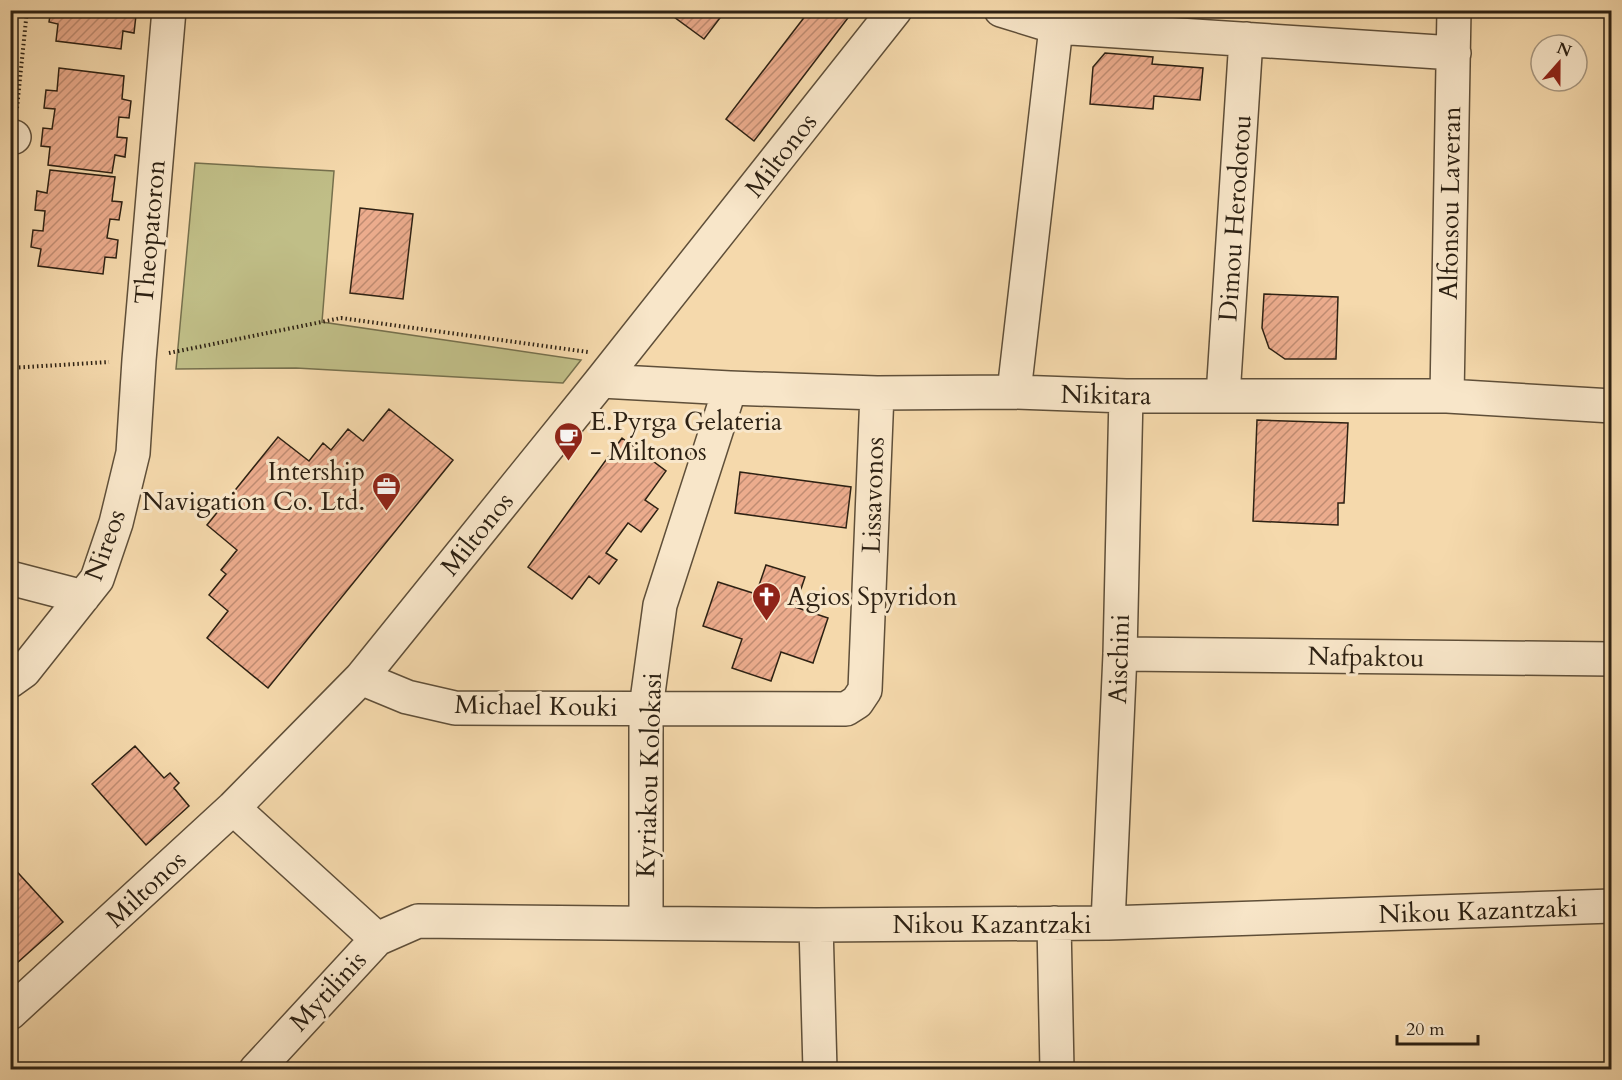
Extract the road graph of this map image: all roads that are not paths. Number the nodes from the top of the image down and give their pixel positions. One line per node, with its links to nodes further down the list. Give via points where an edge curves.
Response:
1 (169, 10): 16 (street, Theopatoron)
2 (896, 10): 8 (street, Miltonos)
3 (1001, 10): 5 (street)
4 (1454, 10): 7 (street, Alfonsou Laveran)
5 (1056, 27): 6 (street); 10 (street)
6 (1246, 39): 7 (street); 13 (street, Dimou Herodotou)
7 (1454, 53): 14 (street, Alfonsou Laveran)
8 (610, 369): 9 (street, Nikitara); 21 (street, Miltonos)
9 (730, 388): 11 (street, Nikitara); 24 (street, Kyriakou Kolokasi, via 660,605)
10 (1014, 392): 11 (street, Nikitara); 12 (street, Nikitara)
11 (877, 393): 23 (street, Lissavonos, via 865,690)
12 (1126, 396): 13 (street, Nikitara); 19 (street, Aischini)
13 (1223, 396): 14 (street, Nikitara)
14 (1446, 396): 15 (street, Nikitara)
15 (1611, 406)
16 (134, 453): 18 (street, Nireos, via 97,579)
17 (10, 578): 18 (street)
18 (83, 597): 22 (street, Nireos, via 24,671)
19 (1120, 654): 20 (street, Nafpaktou); 29 (street, Aischini)
20 (1611, 659)
21 (361, 678): 24 (street, Michael Kouki, via 407,697 455,708); 25 (street, Miltonos)
22 (10, 681)
23 (857, 702): 24 (street, Michael Kouki, via 846,709)
24 (646, 708): 27 (street, Kyriakou Kolokasi)
25 (233, 808): 31 (street); 32 (street, Miltonos)
26 (1611, 906): 29 (street, Nikou Kazantzaki)
27 (646, 922): 30 (street, Nikou Kazantzaki); 31 (street, Nikou Kazantzaki, via 418,921)
28 (1054, 923): 29 (street, Nikou Kazantzaki); 30 (street, Nikou Kazantzaki); 35 (street)
29 (1108, 923)
30 (816, 925): 34 (street)
31 (377, 939): 33 (street, Mytilinis)
32 (10, 1013)
33 (256, 1070)
34 (820, 1070)
35 (1057, 1070)

